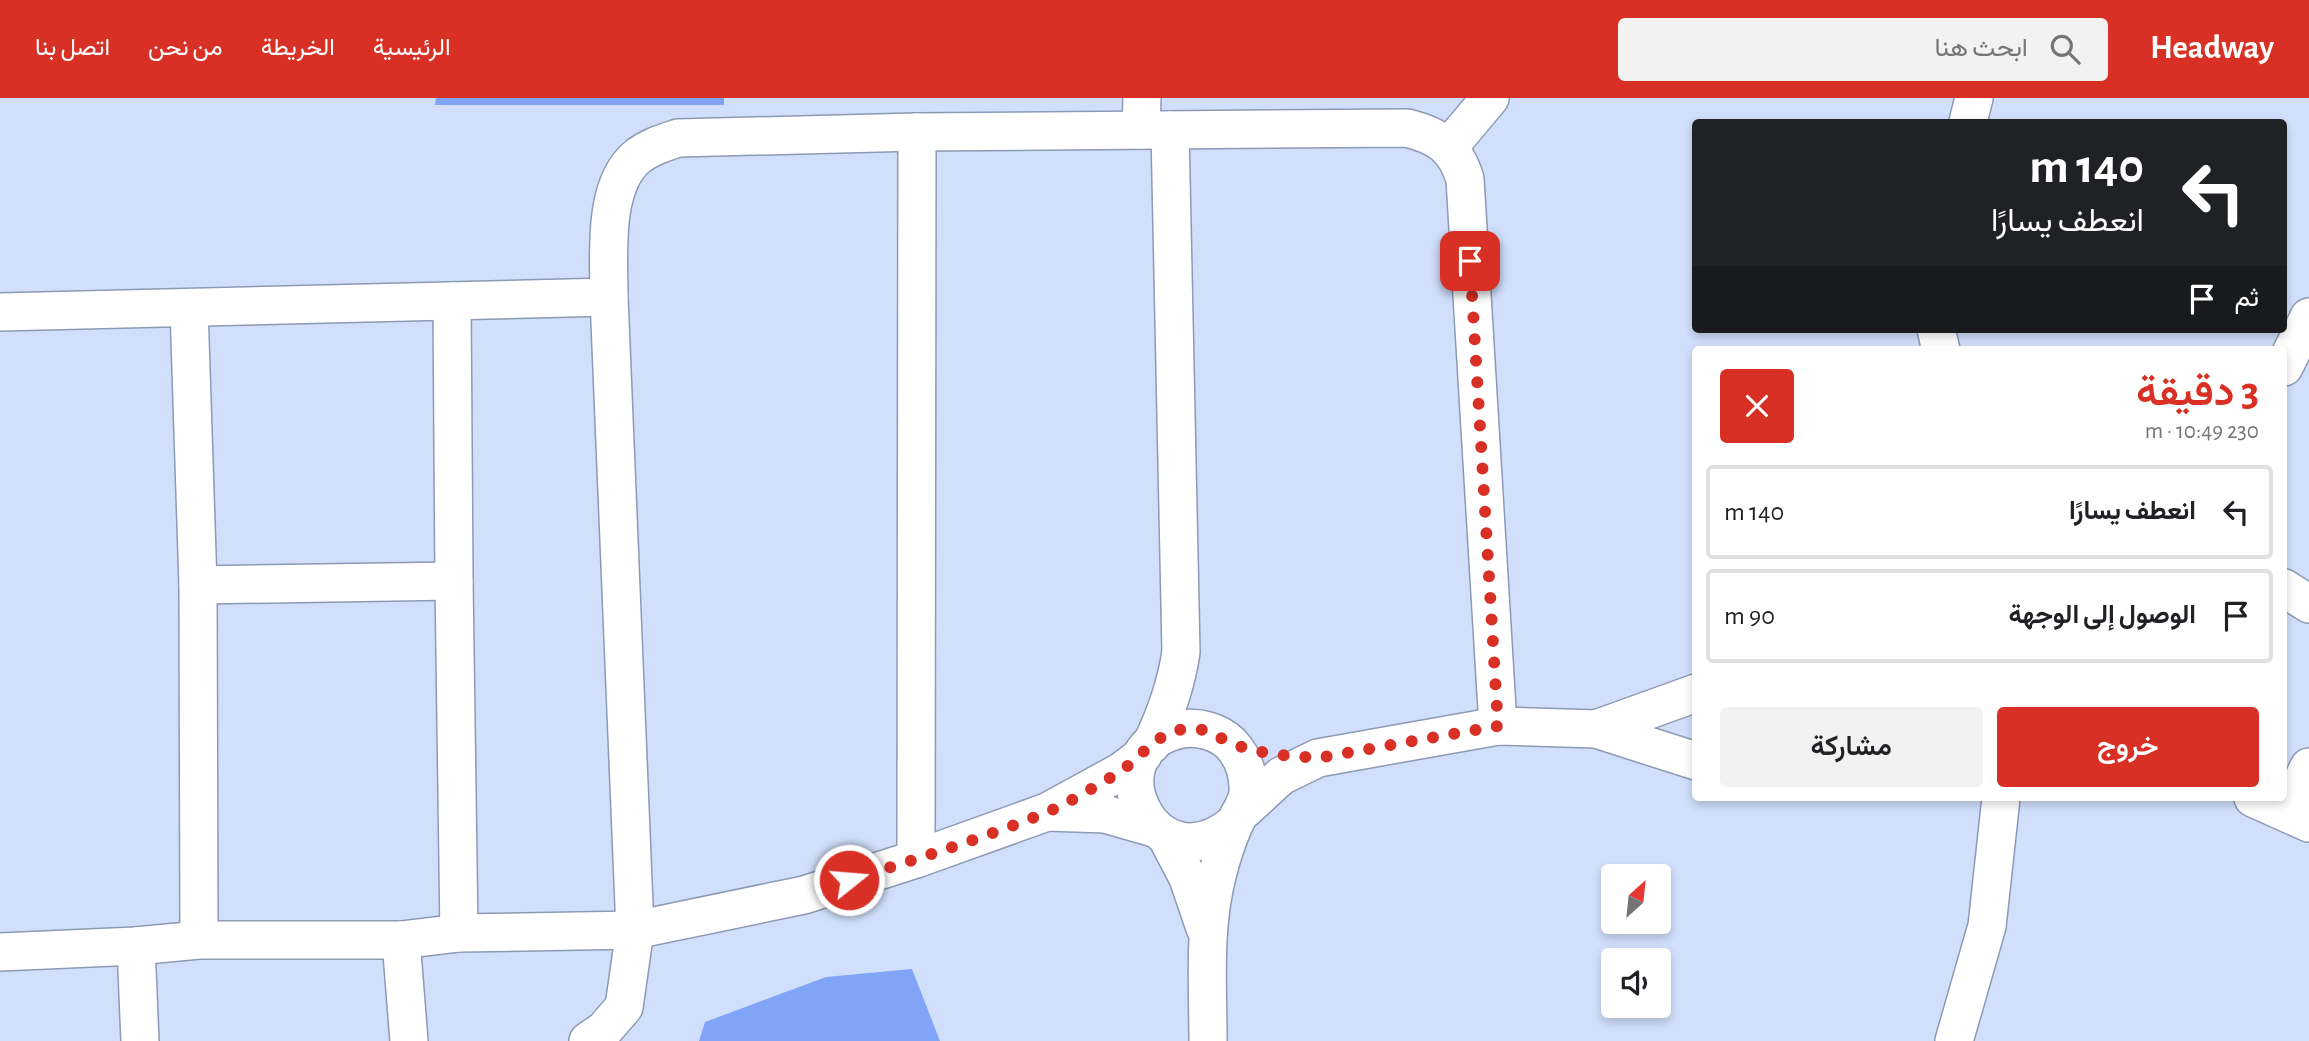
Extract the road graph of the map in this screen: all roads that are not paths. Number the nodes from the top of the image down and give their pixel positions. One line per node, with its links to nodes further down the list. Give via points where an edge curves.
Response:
1 (1490, 98): 6 (street)
2 (1974, 98): 4 (street)
3 (1151, 119): 5 (street); 6 (street, via 1408,128 1430,134); 17 (street)
4 (1969, 119)
5 (917, 132): 7 (street, via 678,138 654,146 624,173 615,196); 32 (street)
6 (1448, 148): 19 (street, via 1460,162 1465,179)
7 (608, 297): 8 (street); 33 (street)
8 (452, 301): 9 (street); 13 (street)
9 (189, 309): 10 (street); 14 (street)
10 (0, 312)
11 (2309, 317): 12 (street)
12 (2287, 361)
13 (454, 581): 14 (street); 34 (street)
14 (198, 585): 36 (street)
15 (2287, 590): 16 (street)
16 (2309, 604)
17 (1181, 652): 21 (street, via 1204,717); 22 (street, via 1170,704)
18 (1692, 694): 20 (street)
19 (1498, 726): 20 (street); 23 (street)
20 (1596, 729): 24 (street)
21 (1222, 738): 22 (street, via 1186,728 1172,731); 23 (street, via 1291,757); 29 (street, via 1245,767 1247,796)
22 (1147, 750): 28 (street, via 1122,771); 31 (street, via 1137,766 1134,791 1144,816)
23 (1318, 758): 29 (street, via 1281,776)
24 (1692, 760)
25 (2299, 775): 30 (street)
26 (2001, 801): 44 (street, via 1987,926)
27 (2260, 801): 30 (street)
28 (1047, 812): 31 (street, via 1105,814); 32 (street)
29 (1238, 817): 31 (street, via 1210,839 1196,842); 35 (street, via 1215,882)
30 (2309, 821)
31 (1160, 832): 35 (street, via 1188,878)
32 (916, 859): 33 (street, via 804,895)
33 (635, 930): 34 (street); 42 (street, via 624,1007)
34 (459, 933): 37 (street)
35 (1207, 935): 43 (street)
36 (199, 940): 37 (street); 38 (street)
37 (401, 940): 41 (street)
38 (136, 946): 39 (street); 40 (street)
39 (0, 952)
40 (140, 1041)
41 (409, 1041)
42 (588, 1041)
43 (1208, 1041)
44 (1954, 1041)

